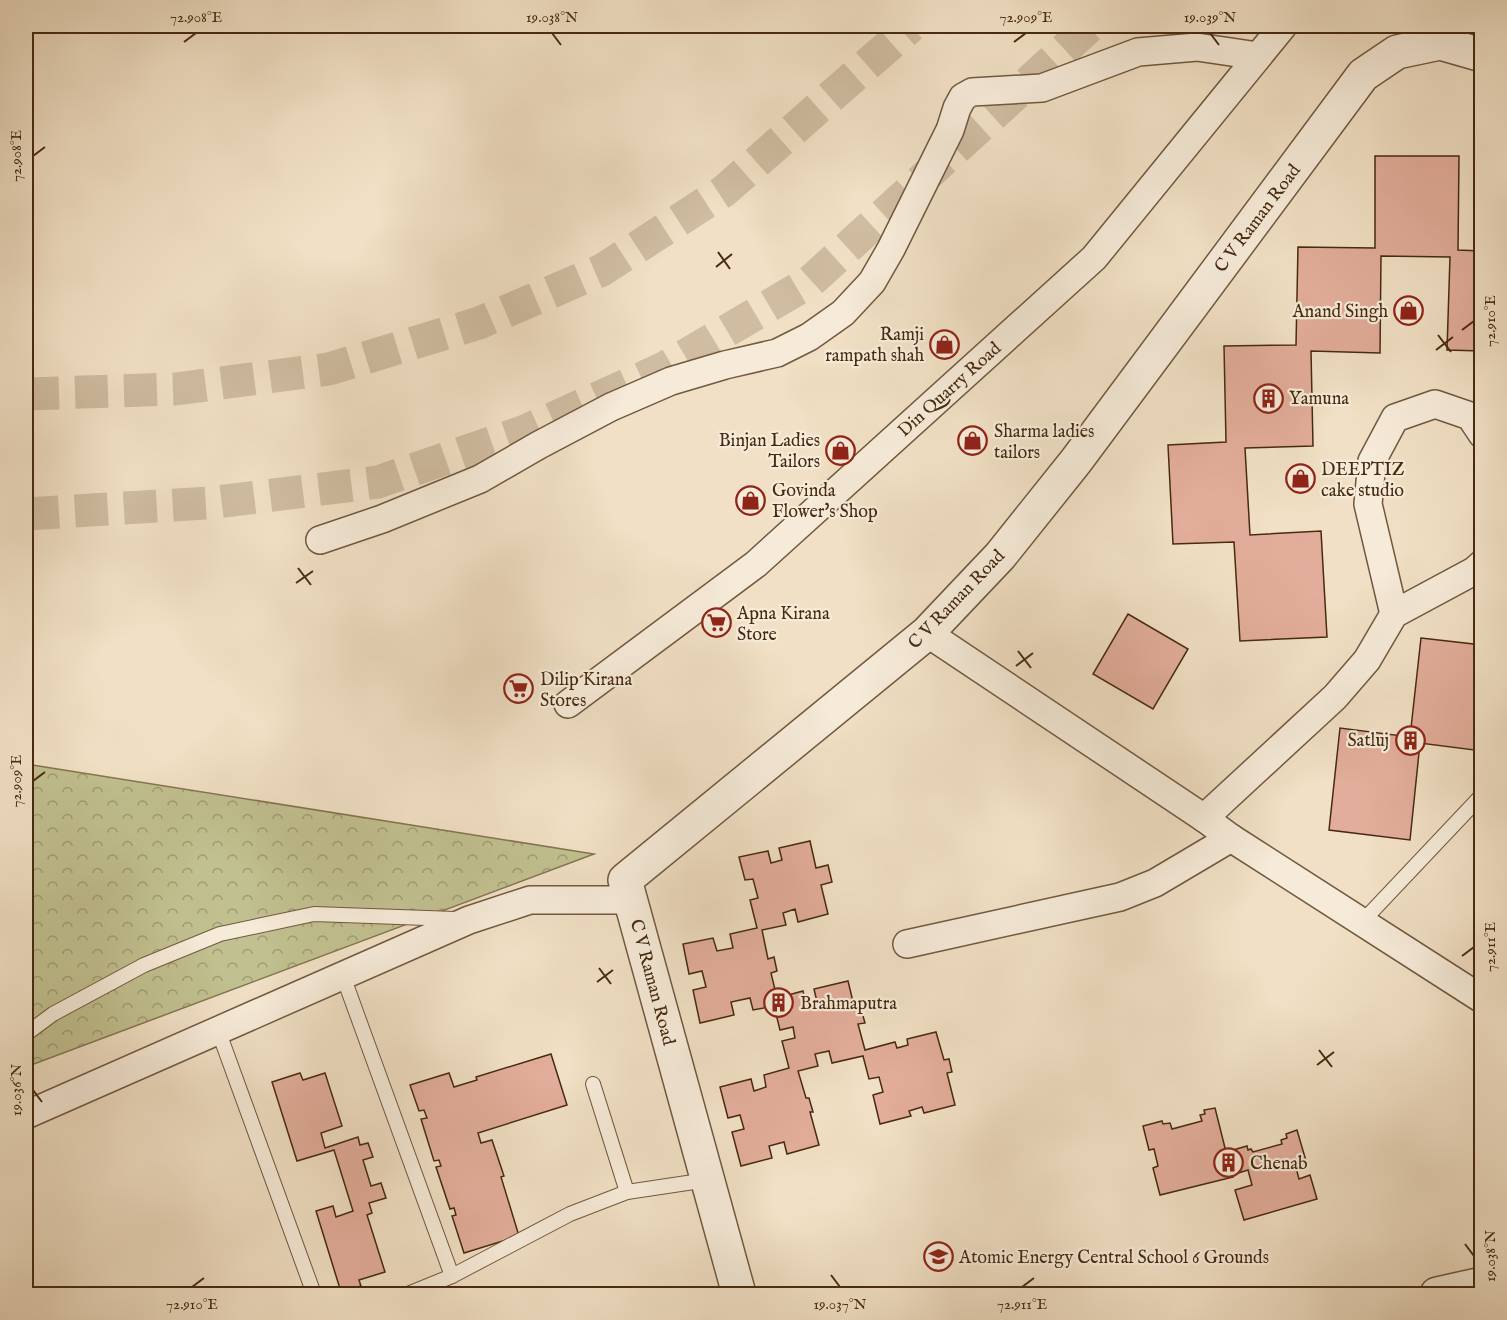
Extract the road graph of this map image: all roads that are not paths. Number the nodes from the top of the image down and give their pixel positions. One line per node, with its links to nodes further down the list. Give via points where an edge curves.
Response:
1 (1283, 26): 3 (street, Din Quarry Road)
2 (1482, 55): 8 (street, C V Raman Road, via 1440,43 1397,52 1363,75 1076,461 1000,556)
3 (1258, 56): 5 (street, via 1197,47 1138,52 1042,88 972,92 963,97 957,108 950,130 872,282 843,313 809,337 777,353 671,381 611,407 480,479); 9 (street, Din Quarry Road, via 1094,258 756,564)
4 (1482, 434): 7 (street, via 1470,416 1435,404 1395,418 1372,461 1368,504)
5 (320, 540)
6 (1482, 564): 7 (street)
7 (1394, 614): 11 (street, via 1367,660 1335,697)
8 (927, 633): 11 (street); 13 (street, C V Raman Road, via 626,880)
9 (568, 704)
10 (1482, 795): 15 (lane)
11 (1204, 818): 12 (street)
12 (1231, 838): 15 (street); 16 (street, via 1155,883 1120,897)
13 (631, 900): 14 (street, via 530,900); 23 (street, C V Raman Road)
14 (470, 920): 17 (street); 20 (lane, via 314,914 220,934 144,965 53,1014)
15 (1362, 922): 18 (street)
16 (907, 944)
17 (343, 976): 19 (street); 25 (lane)
18 (1482, 999)
19 (218, 1030): 22 (street); 27 (lane)
20 (26, 1034)
21 (593, 1084): 24 (lane)
22 (26, 1115)
23 (707, 1180): 24 (lane); 29 (street, C V Raman Road)
24 (627, 1192): 25 (lane, via 570,1214)
25 (452, 1276): 28 (lane)
26 (1482, 1284): 30 (street)
27 (314, 1294)
28 (408, 1294)
29 (739, 1294)
30 (1437, 1294)

